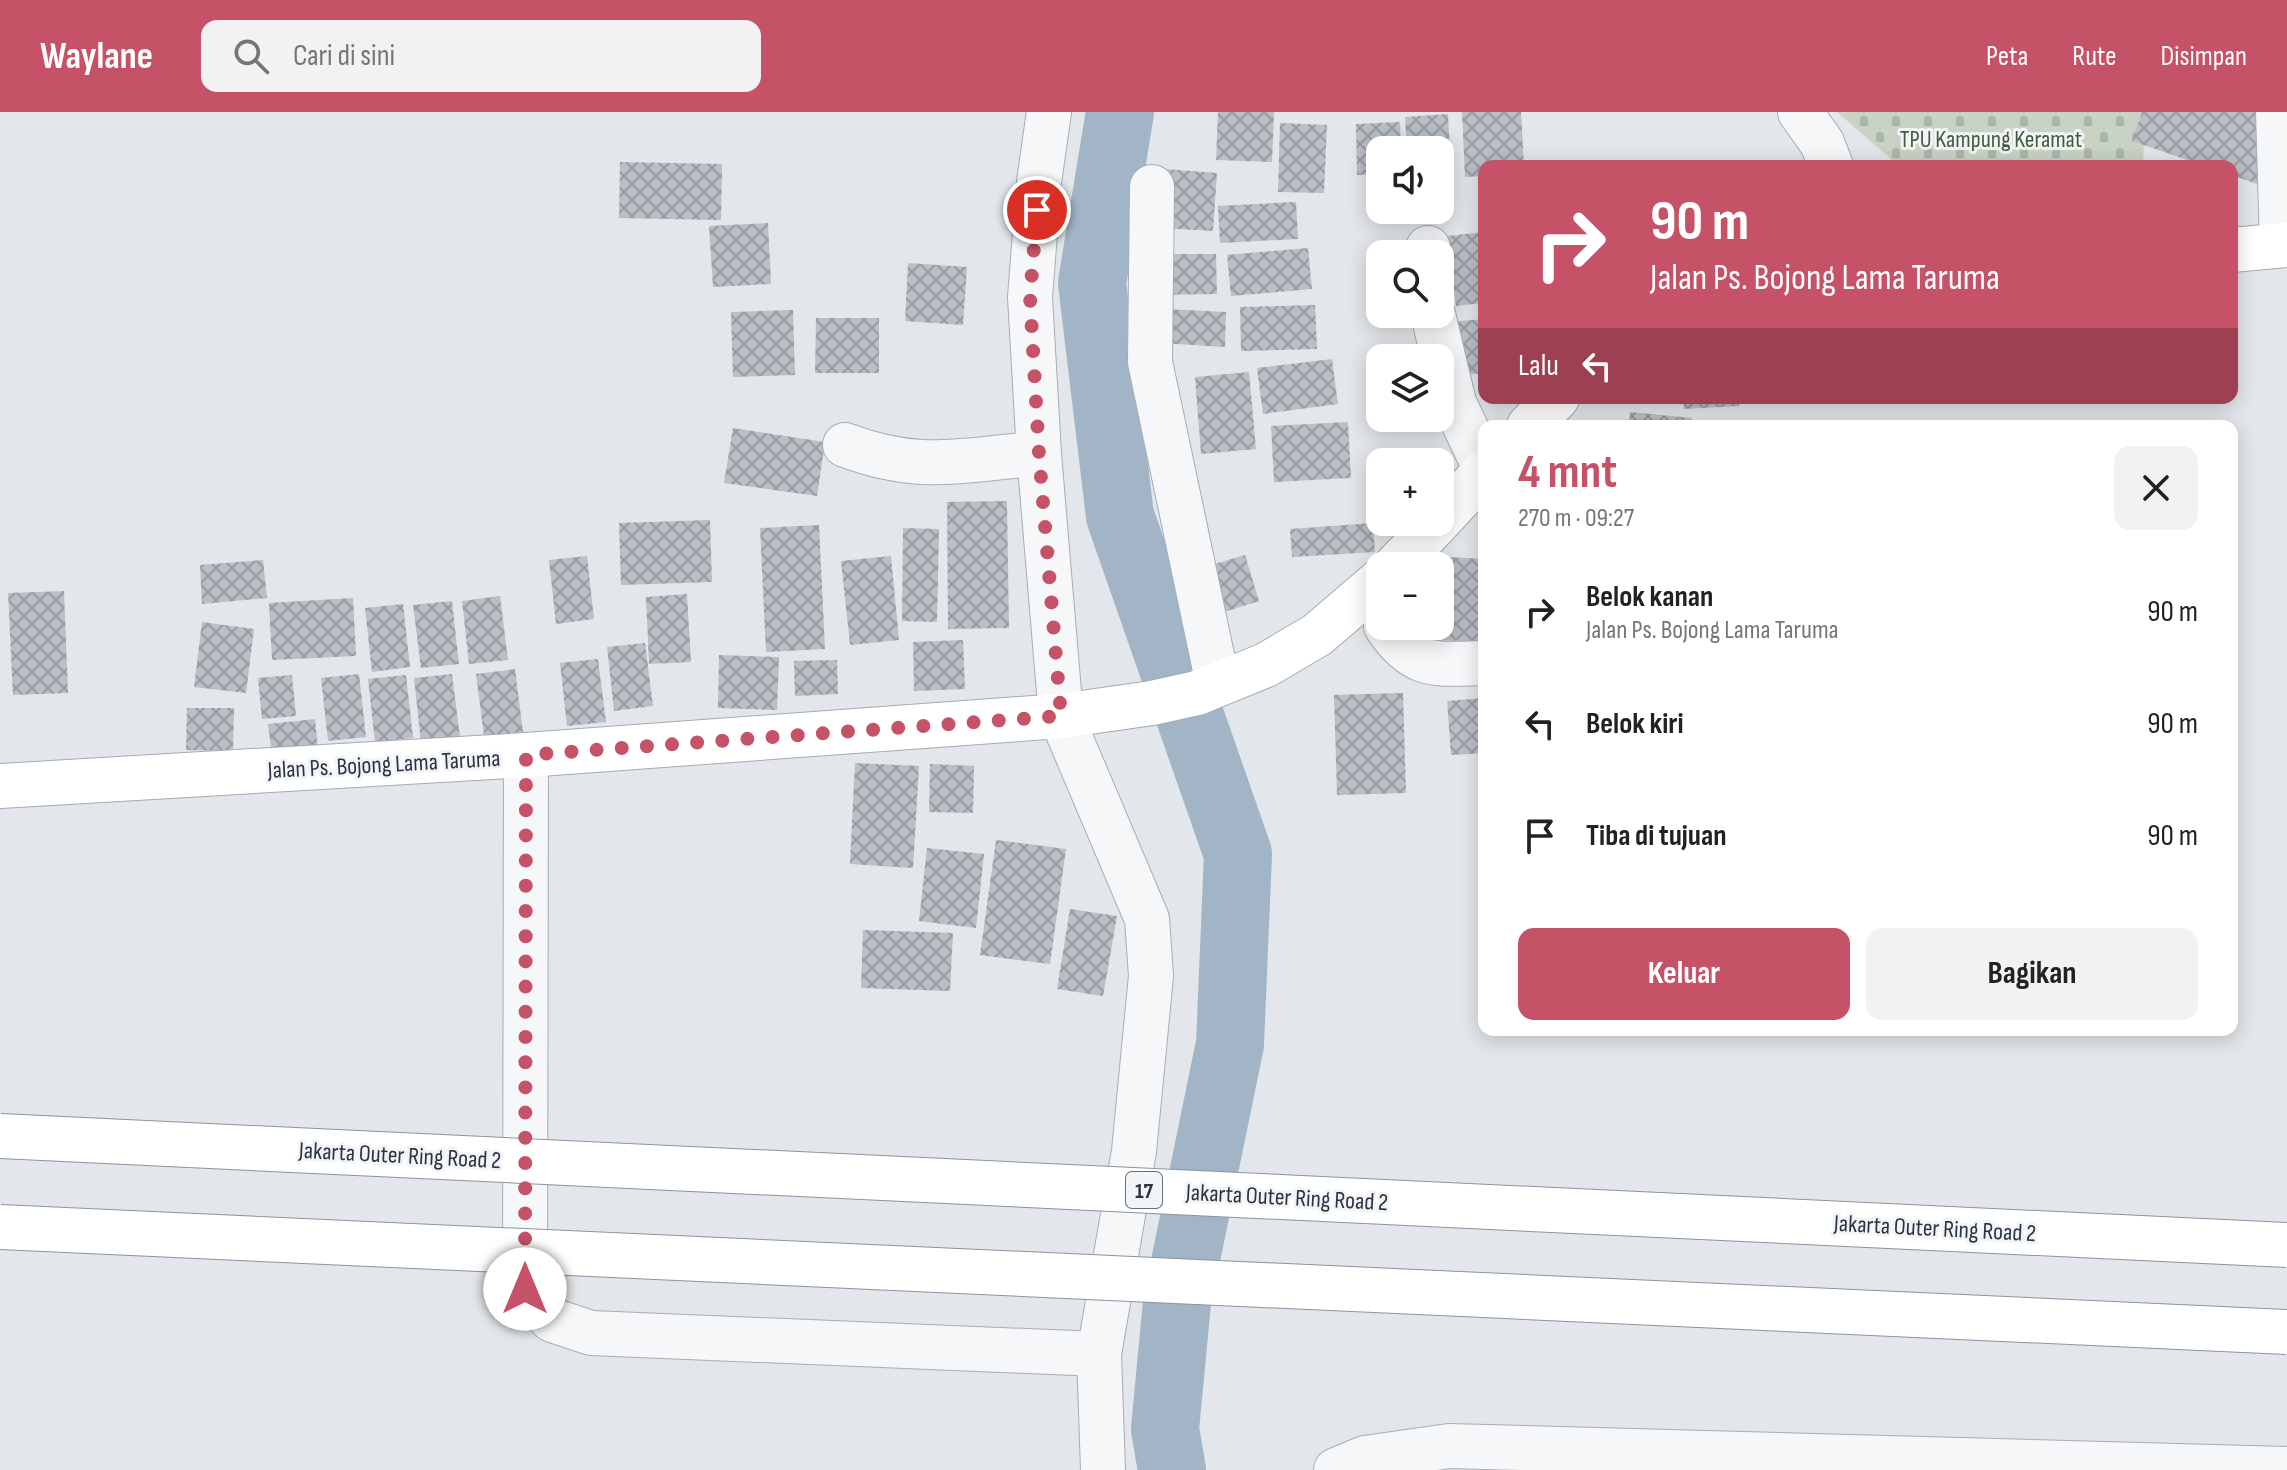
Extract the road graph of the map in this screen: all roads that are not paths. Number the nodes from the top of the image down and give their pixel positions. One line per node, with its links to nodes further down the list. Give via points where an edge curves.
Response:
1 (1049, 112): 13 (street, via 1030,297)
2 (1800, 112): 4 (street)
3 (2278, 112): 6 (street)
4 (1829, 160)
5 (1152, 187): 21 (street, via 1150,362)
6 (2285, 245): 7 (main road)
7 (2238, 249)
8 (1436, 328): 12 (street, via 1454,403)
9 (1551, 404): 10 (main road)
10 (1535, 420)
11 (845, 445): 13 (street, via 880,458 935,465)
12 (1478, 453)
13 (1039, 454): 22 (street)
14 (1478, 479): 15 (main road)
15 (1454, 505)
16 (1425, 536): 17 (main road)
17 (1409, 552)
18 (1366, 611): 21 (main road, Jalan Ps. Bojong Lama Taruma, via 1266,665)
19 (1396, 640): 20 (street, via 1401,649 1421,660)
20 (1478, 663)
21 (1207, 688): 22 (main road, Jalan Ps. Bojong Lama Taruma)
22 (1081, 713): 23 (main road, Jalan Ps. Bojong Lama Taruma); 29 (street, via 1147,919 1152,953 1134,1151)
23 (526, 755): 24 (main road, Jalan Ps. Bojong Lama Taruma); 29 (street, via 525,1289 552,1320 591,1333)
24 (0, 786)
25 (0, 1136): 27 (main road, Jakarta Outer Ring Road 2 / 17, bridge)
26 (0, 1227): 28 (main road, bridge)
27 (2287, 1245)
28 (2287, 1332)
29 (1099, 1354): 33 (street)
30 (1587, 1460): 31 (street); 34 (street, via 1449,1446 1365,1458)
31 (2029, 1466): 32 (street)
32 (2287, 1469)
33 (1103, 1470)
34 (1336, 1470)

